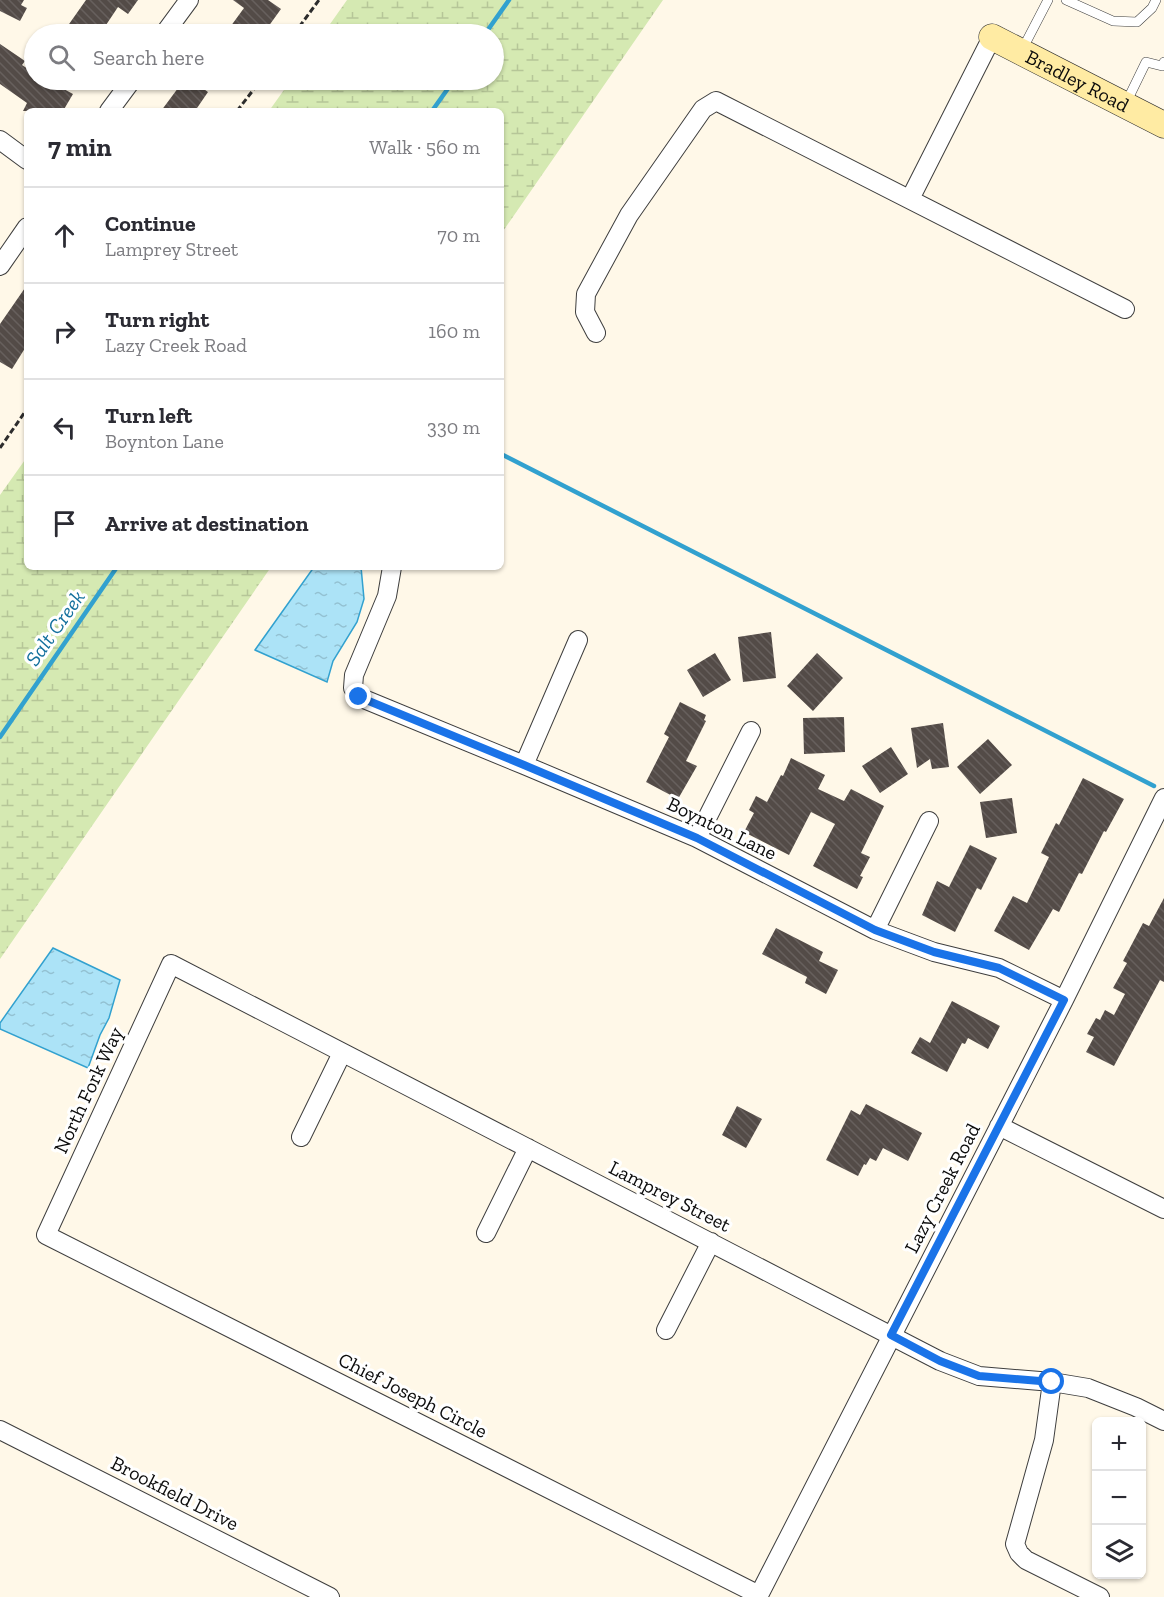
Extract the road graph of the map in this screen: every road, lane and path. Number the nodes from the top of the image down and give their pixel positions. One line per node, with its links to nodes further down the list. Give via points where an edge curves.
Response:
1 (189, 0): 6 (street)
2 (320, 0): 7 (path)
3 (1048, 0): 9 (lane)
4 (1066, 0): 5 (lane, via 1113,21 1137,22)
5 (1156, 0)
6 (171, 24)
7 (302, 24)
8 (992, 37): 9 (street, Bradley Road); 19 (street)
9 (1021, 52): 13 (street, Bradley Road)
10 (1163, 65): 13 (lane, via 1146,62)
11 (125, 90): 14 (street)
12 (253, 90): 15 (path)
13 (1125, 105): 16 (street, Bradley Road)
14 (111, 108)
15 (239, 108)
16 (1164, 125)
17 (0, 140): 18 (street)
18 (24, 158)
19 (910, 199): 22 (street); 23 (street, via 716,101 704,109 629,214 602,263 586,294 585,312)
20 (24, 231): 21 (street)
21 (0, 266)
22 (1125, 309)
23 (596, 333)
24 (24, 413): 25 (path)
25 (0, 448)
26 (391, 570): 29 (street, Boynton Lane, via 387,596 354,675 353,688 359,697)
27 (578, 640): 29 (street)
28 (751, 731): 32 (street)
29 (524, 765): 32 (street, Boynton Lane)
30 (1164, 798): 35 (street, Lazy Creek Road)
31 (929, 821): 33 (street)
32 (697, 838): 33 (street, Boynton Lane)
33 (875, 930): 35 (street, Boynton Lane, via 934,952 999,968)
34 (171, 964): 36 (street, Lamprey Street); 42 (street, North Fork Way)
35 (1064, 1000): 37 (street, Lazy Creek Road)
36 (342, 1053): 38 (street); 39 (street, Lamprey Street)
37 (999, 1126): 40 (street); 45 (street, Lazy Creek Road)
38 (301, 1137)
39 (528, 1148): 41 (street); 43 (street, Lamprey Street)
40 (1164, 1209)
41 (486, 1233)
42 (46, 1235): 49 (street, Chief Joseph Circle)
43 (711, 1242): 44 (street); 45 (street, Lamprey Street)
44 (666, 1330)
45 (891, 1335): 46 (street, Lamprey Street, via 979,1376); 49 (street, Lazy Creek Road)
46 (1052, 1382): 47 (street, Lamprey Street, via 1088,1388); 51 (street, via 1044,1440 1015,1544 1026,1560)
47 (1164, 1421)
48 (0, 1430): 50 (street, Brookfield Drive)
49 (759, 1596)
50 (330, 1597)
51 (1100, 1597)

